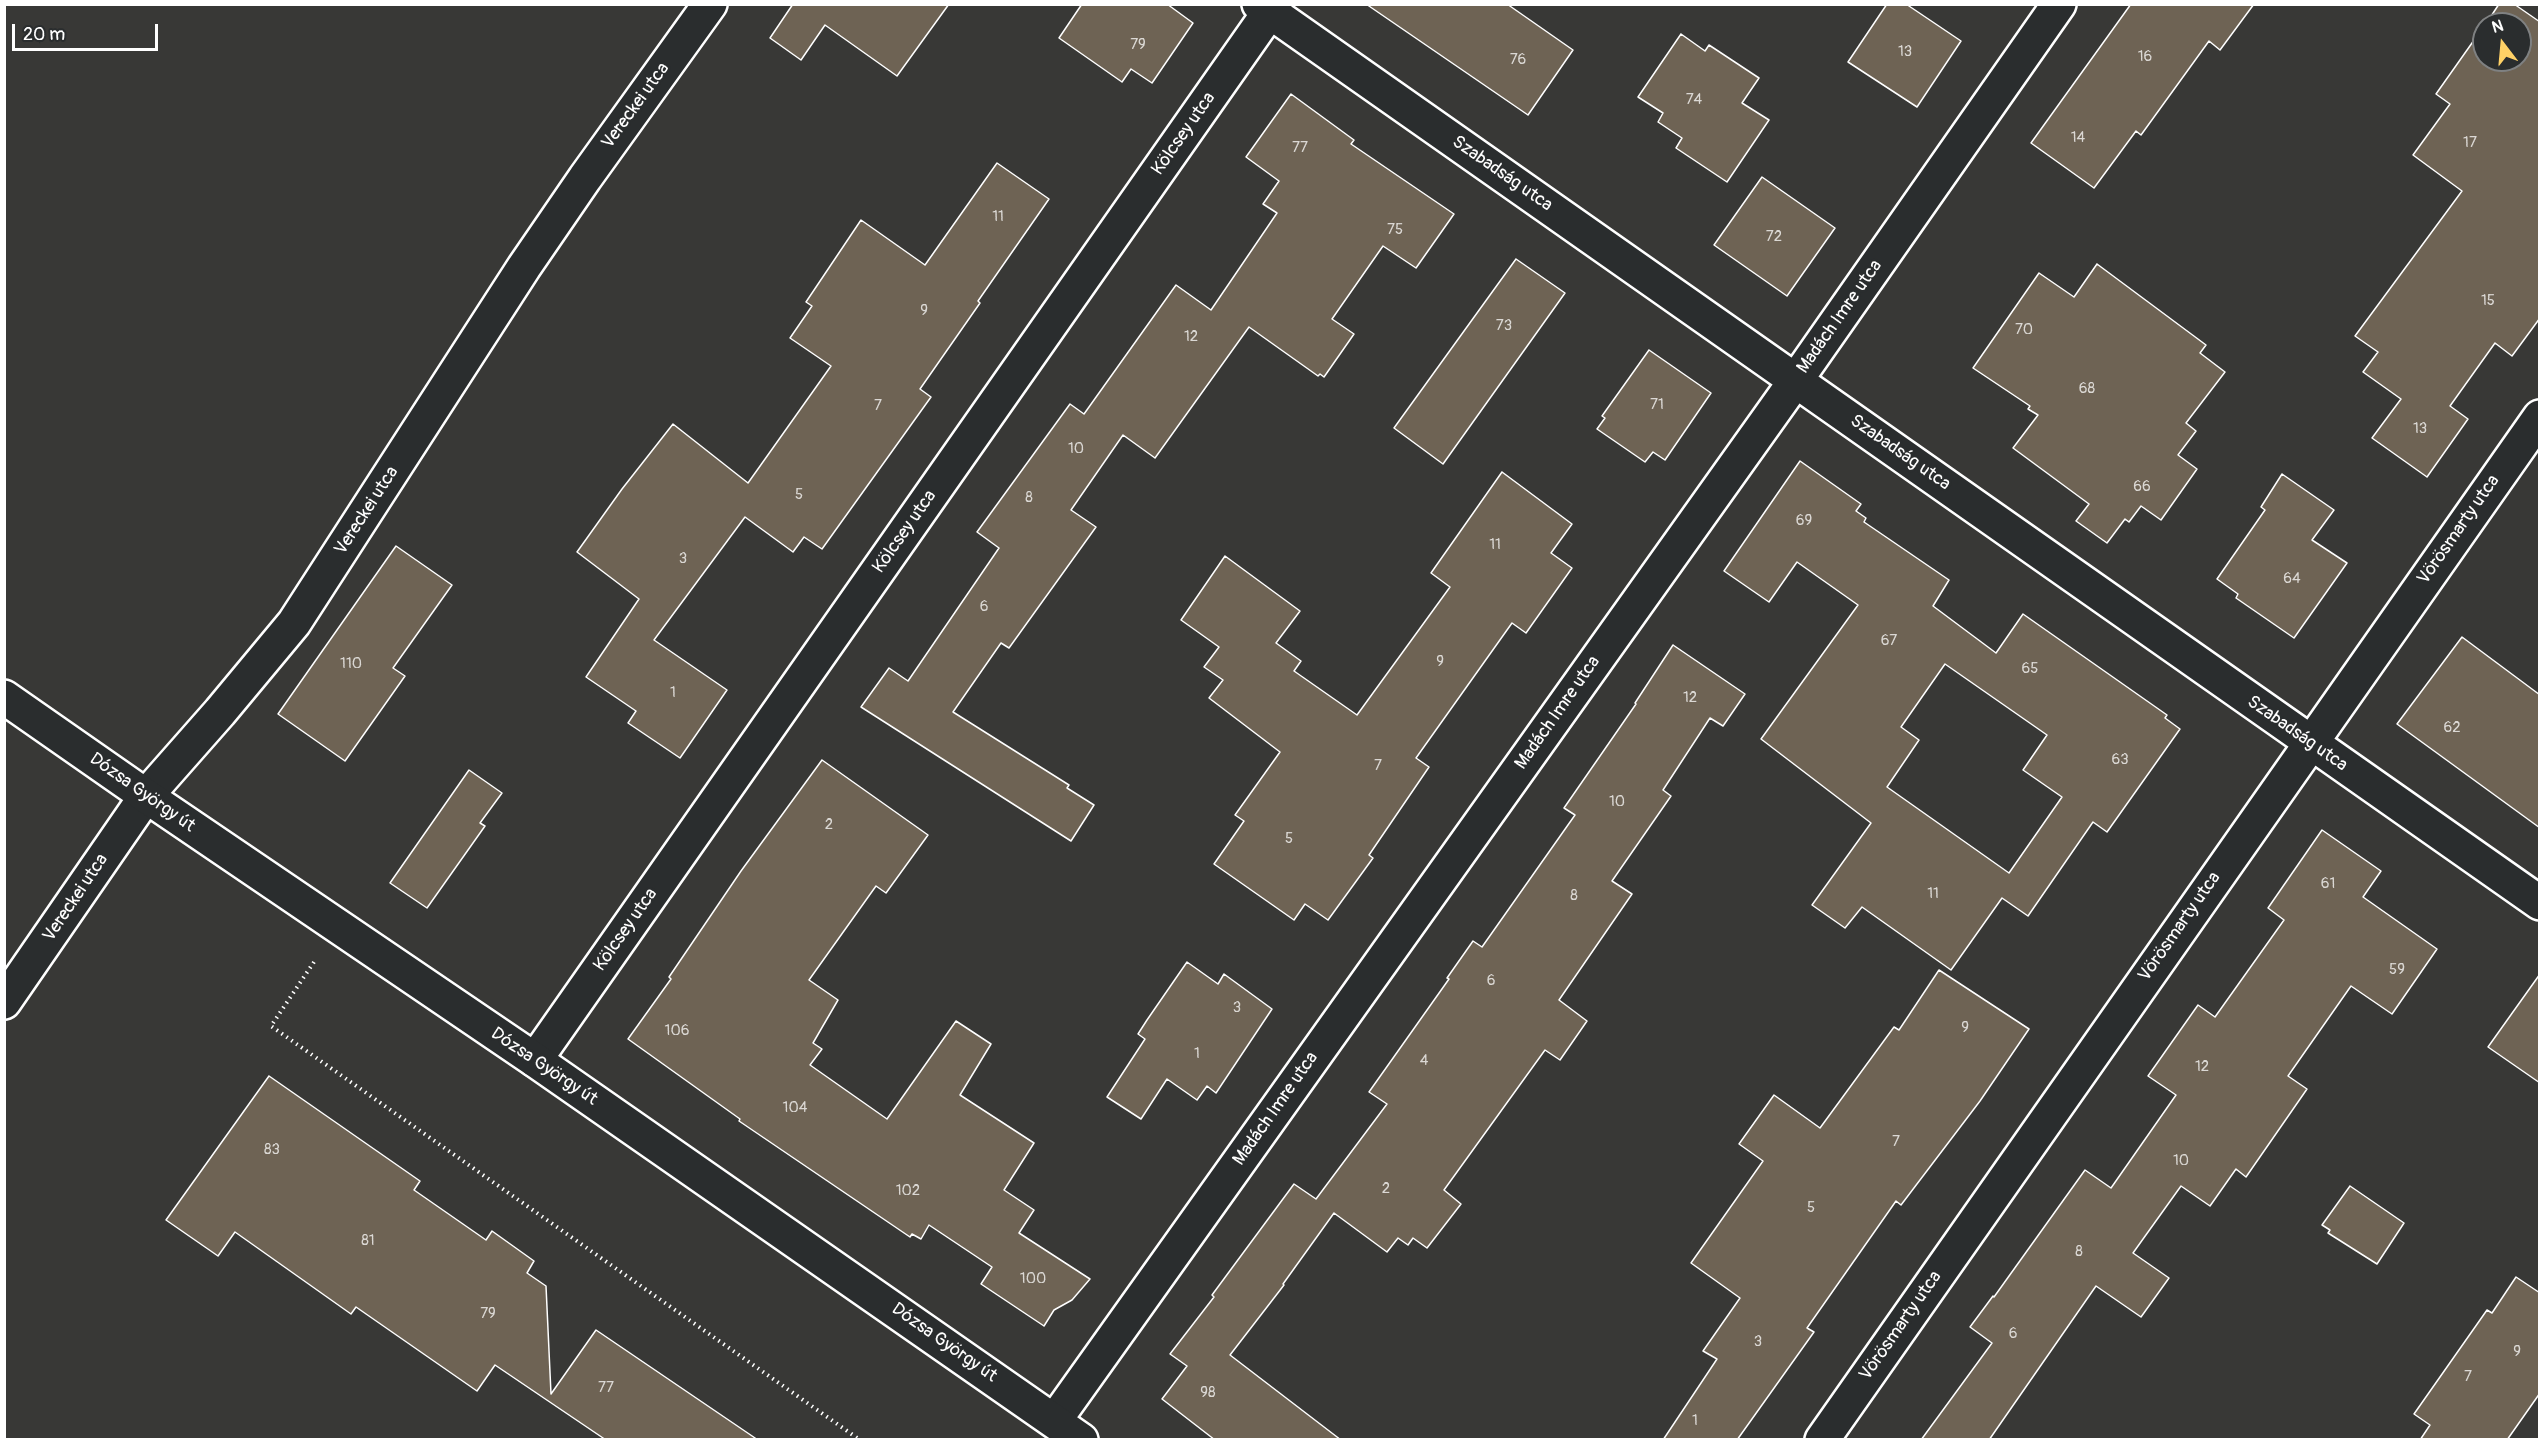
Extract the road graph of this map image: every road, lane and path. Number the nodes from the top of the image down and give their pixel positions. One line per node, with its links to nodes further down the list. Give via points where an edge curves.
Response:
1 (710, 4): 8 (street, Vereckei utca, via 524,267 294,623)
2 (2059, 4): 4 (street, Madách Imre utca)
3 (1268, 7): 4 (street, Szabadság utca); 12 (street, Kölcsey utca)
4 (1796, 380): 7 (street, Szabadság utca); 13 (street, Madách Imre utca)
5 (2540, 417): 7 (street, Vörösmarty utca)
6 (4, 697): 8 (street, Dózsa György út)
7 (2309, 742): 9 (street, Szabadság utca); 15 (street, Vörösmarty utca)
8 (146, 796): 10 (street, Dózsa György út); 11 (street, Vereckei utca)
9 (2540, 903)
10 (338, 927): 12 (street, Dózsa György út); 14 (path, via 270,1026)
11 (4, 1002)
12 (535, 1060): 13 (street, Dózsa György út)
13 (1068, 1433)
14 (860, 1440)
15 (1822, 1440)

